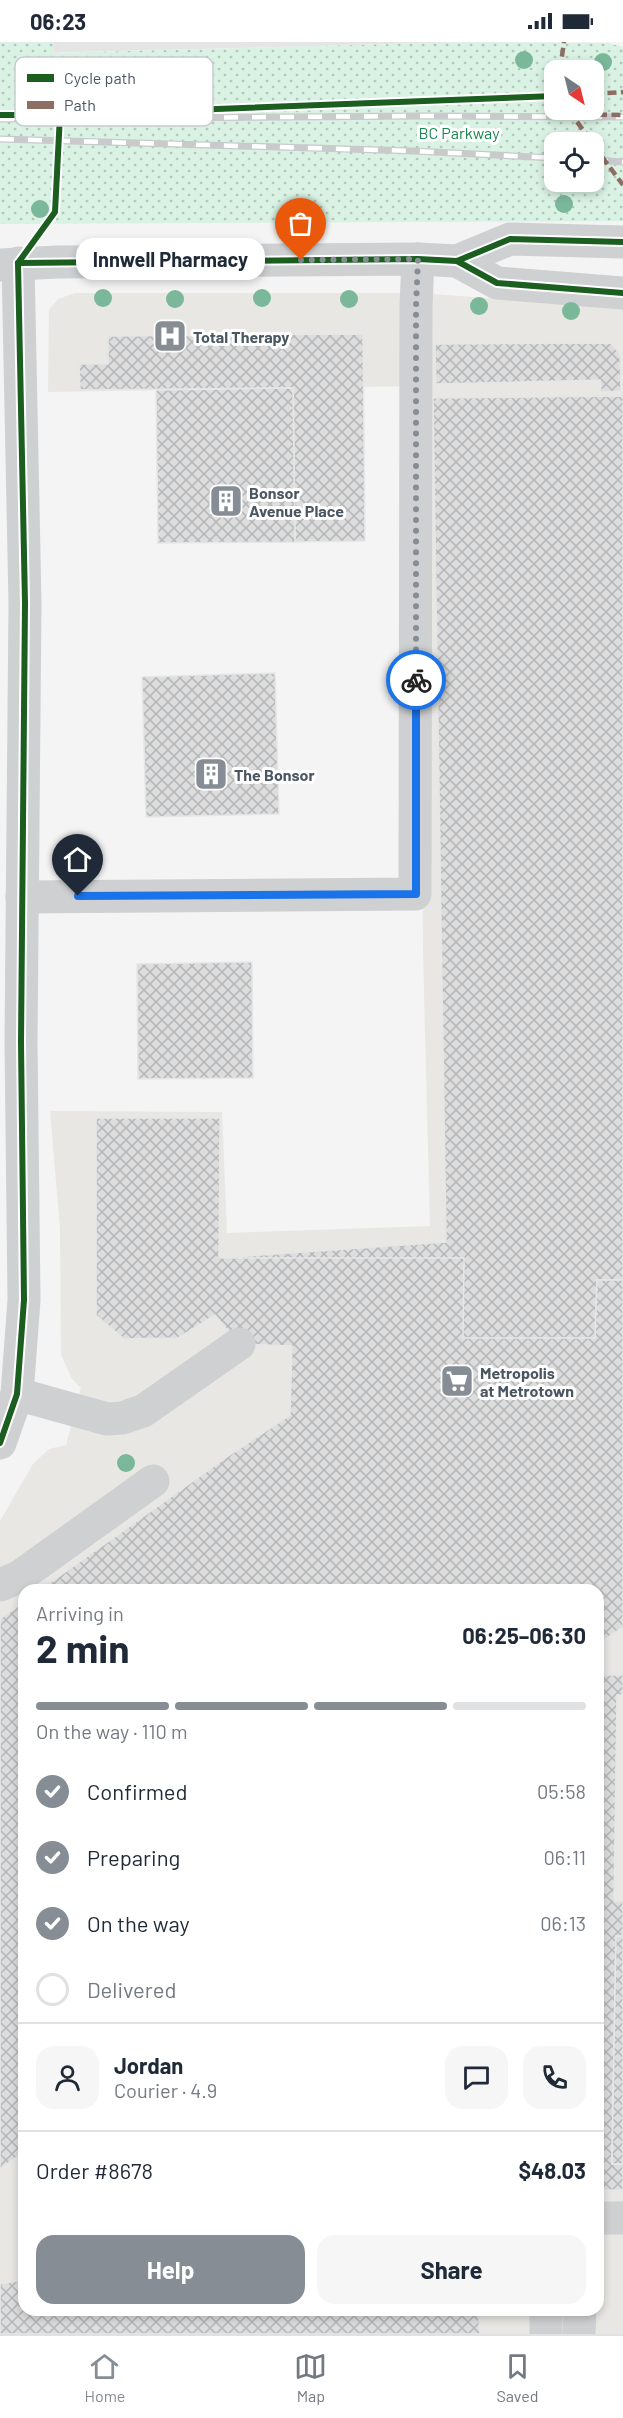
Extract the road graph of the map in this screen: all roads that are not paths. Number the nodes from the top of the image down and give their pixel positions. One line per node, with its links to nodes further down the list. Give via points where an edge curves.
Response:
1 (623, 242): 3 (street, via 510,239)
2 (418, 259): 3 (street); 4 (street); 6 (street, via 416,894)
3 (457, 261): 5 (street, via 497,283)
4 (9, 264): 6 (street, via 25,603)
5 (623, 293)
6 (22, 897): 7 (street)
7 (10, 1042): 9 (street, via 24,1300)
8 (239, 1344): 9 (street, via 143,1411 122,1418 107,1419)
9 (17, 1394): 10 (street)
10 (0, 1443)
11 (153, 1481): 12 (street, via 19,1577)
12 (0, 1585)
13 (604, 2218): 14 (street)
14 (623, 2218)
15 (546, 2316): 17 (street)
16 (580, 2316): 18 (street)
17 (546, 2334)
18 (579, 2334)

